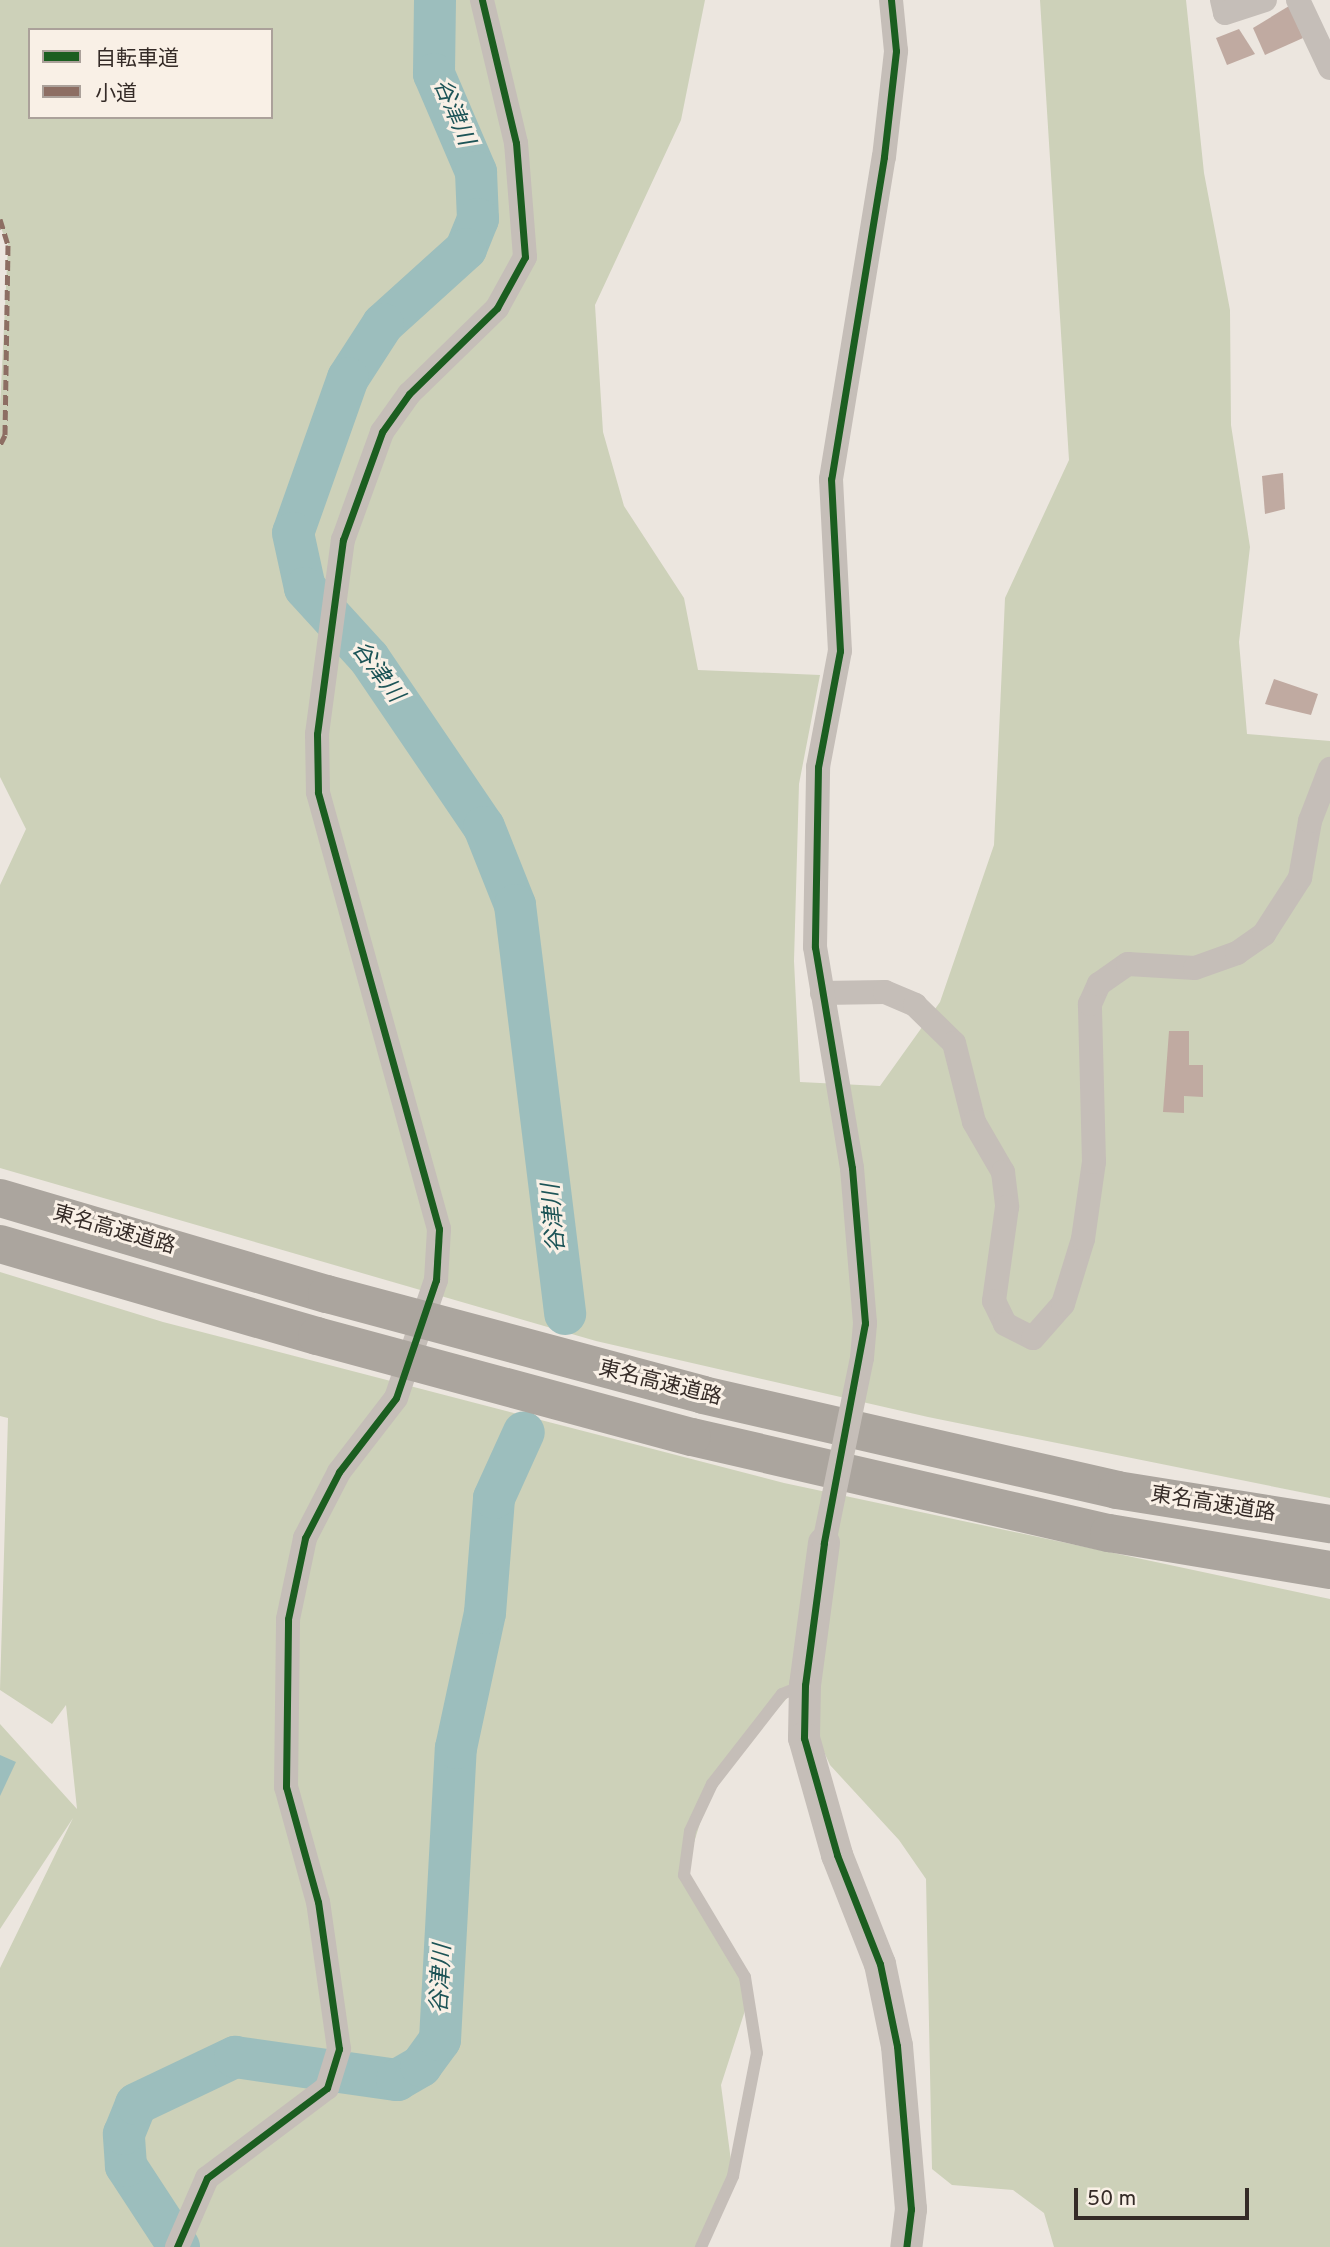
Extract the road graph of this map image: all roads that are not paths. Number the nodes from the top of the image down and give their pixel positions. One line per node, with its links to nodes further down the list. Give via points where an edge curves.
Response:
1 (482, 0): 15 (street, via 516,143 525,257 497,308 409,394 382,432 342,540 317,734 318,792 439,1229 436,1280 396,1398 339,1472 305,1538 288,1619 286,1787 318,1902 339,2049 327,2088 208,2178)
2 (891, 0): 8 (street, via 896,51 884,157 831,479 841,596 840,650 818,767 815,947)
3 (1222, 0): 4 (street, via 1225,13)
4 (1265, 0)
5 (1298, 0): 6 (street)
6 (1330, 68)
7 (1330, 769): 8 (street, via 1310,821 1300,878 1264,934 1237,953 1195,968 1128,964 1099,984 1090,1004 1094,1161 1083,1239 1063,1304 1034,1338 1005,1324 994,1301 1007,1207 1003,1172 974,1122 954,1043 915,1005 885,992)
8 (822, 993): 12 (street, bridge, via 852,1168 865,1323)
9 (0, 1198): 11 (highway, 東名高速道路, bridge, via 327,1294 703,1395 1117,1490)
10 (0, 1244): 13 (highway, 東名高速道路, bridge, via 692,1437 1109,1533)
11 (1330, 1524)
12 (824, 1543): 14 (street)
13 (1330, 1570)
14 (805, 1685): 16 (lane, via 782,1694 712,1784 690,1832 684,1875 745,1977 757,2053 733,2176); 17 (street, via 810,1763 880,1964 897,2046 911,2209)
15 (179, 2239)
16 (701, 2247)
17 (906, 2247)

